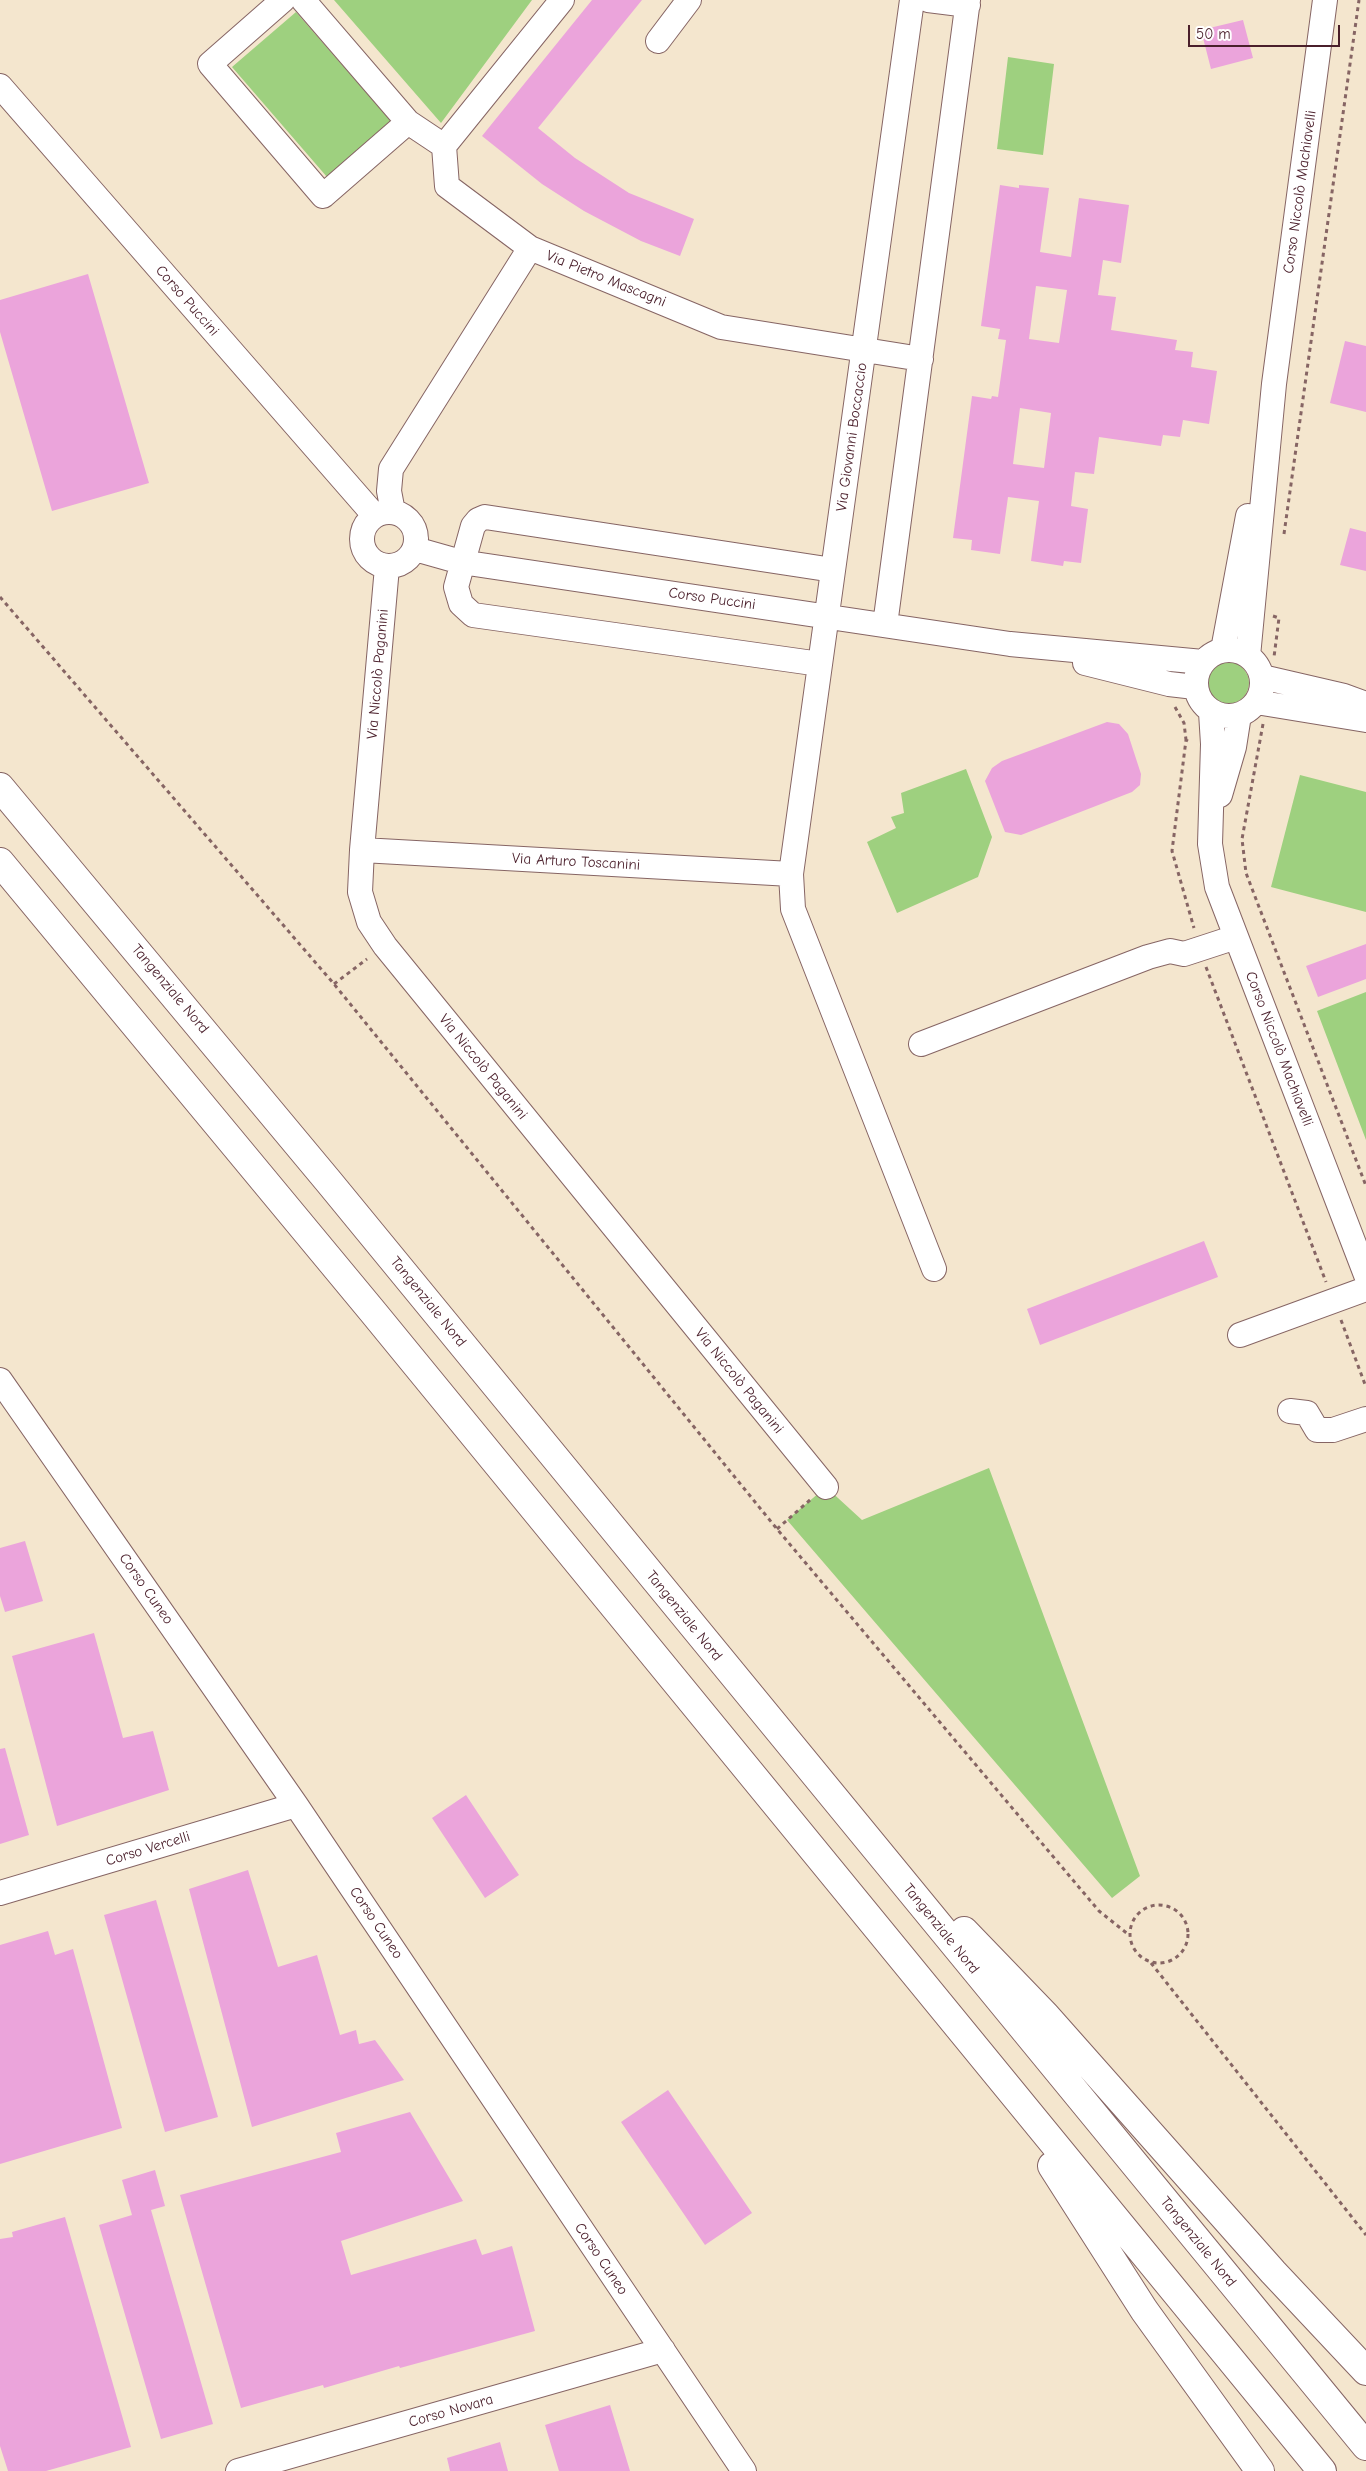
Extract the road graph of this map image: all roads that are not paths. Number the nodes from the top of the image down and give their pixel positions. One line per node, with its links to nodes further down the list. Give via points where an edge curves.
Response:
1 (283, 0): 11 (street, via 210,64 323,196)
2 (304, 0): 11 (street)
3 (562, 0): 12 (street)
4 (689, 0): 9 (street)
5 (912, 0): 14 (street, Via Giovanni Boccaccio)
6 (928, 0): 8 (street)
7 (1325, 0): 16 (street, Corso Niccolò Machiavelli)
8 (968, 2): 15 (street)
9 (658, 41)
10 (0, 86): 17 (street, Corso Puccini)
11 (408, 122): 12 (street)
12 (444, 146): 13 (street, via 447,186)
13 (530, 248): 14 (street, Via Pietro Mascagni, via 721,327); 17 (street, Via Pietro Mascagni, via 391,468)
14 (864, 350): 15 (street, Via Pietro Mascagni); 21 (street, Via Giovanni Boccaccio)
15 (921, 359): 23 (street)
16 (1274, 384): 25 (street, Corso Niccolò Machiavelli); 26 (street, Corso Niccolò Machiavelli)
17 (384, 514): 18 (street, via 403,515 411,522 416,531); 20 (street, via 365,525 362,546 372,560)
18 (415, 549): 19 (street, Corso Puccini); 20 (street, via 408,560 398,566)
19 (461, 562): 21 (street, via 473,526 485,517); 22 (street, Corso Puccini); 28 (street, via 456,587 462,604 473,615)
20 (387, 567): 37 (street, Via Niccolò Paganini)
21 (833, 570): 22 (street, Via Giovanni Boccaccio)
22 (826, 616): 23 (street, Corso Puccini); 28 (street, Via Giovanni Boccaccio)
23 (885, 625): 24 (street, Corso Puccini)
24 (1010, 644): 27 (street); 30 (street, via 1169,684)
25 (1223, 650): 26 (street, via 1236,650); 27 (street)
26 (1248, 656): 29 (street, via 1258,666)
27 (1202, 662): 30 (street)
28 (820, 664): 39 (street, Via Giovanni Boccaccio)
29 (1262, 677): 31 (street); 32 (street, via 1262,689)
30 (1195, 687): 33 (street, via 1201,702)
31 (1366, 704)
32 (1248, 708): 33 (street, via 1225,716); 34 (street); 35 (street, Corso Niccolò Machiavelli)
33 (1211, 712): 35 (street, Corso Niccolò Machiavelli)
34 (1366, 720)
35 (1224, 746): 40 (street, Corso Niccolò Machiavelli, via 1210,844 1214,872)
36 (0, 787): 52 (highway, Tangenziale Nord, via 335,1189)
37 (362, 850): 39 (street, Via Arturo Toscanini); 51 (street, Via Niccolò Paganini, via 360,892 369,922 385,946)
38 (0, 862): 55 (highway)
39 (790, 874): 44 (street, Via Giovanni Boccaccio, via 793,908)
40 (1236, 937): 41 (street); 45 (street, Corso Niccolò Machiavelli)
41 (1192, 951): 42 (street, via 1175,965); 43 (street, via 1170,951 1148,957)
42 (1134, 979)
43 (921, 1044)
44 (934, 1269)
45 (1366, 1275)
46 (1366, 1289): 47 (street)
47 (1240, 1335)
48 (0, 1380): 53 (street, Corso Cuneo)
49 (1290, 1411): 50 (street, via 1307,1413 1317,1430 1333,1430)
50 (1366, 1419)
51 (826, 1488)
52 (816, 1777): 57 (highway, via 1046,2016 1273,2272); 58 (highway, Tangenziale Nord)
53 (296, 1804): 54 (street, Corso Vercelli); 56 (street, Corso Cuneo)
54 (0, 1892)
55 (987, 2063): 61 (highway, via 1144,2310); 62 (highway)
56 (662, 2350): 59 (street, Corso Novara); 60 (street, Corso Cuneo)
57 (1366, 2371)
58 (1366, 2446)
59 (238, 2471)
60 (744, 2471)
61 (1260, 2471)
62 (1322, 2471)

